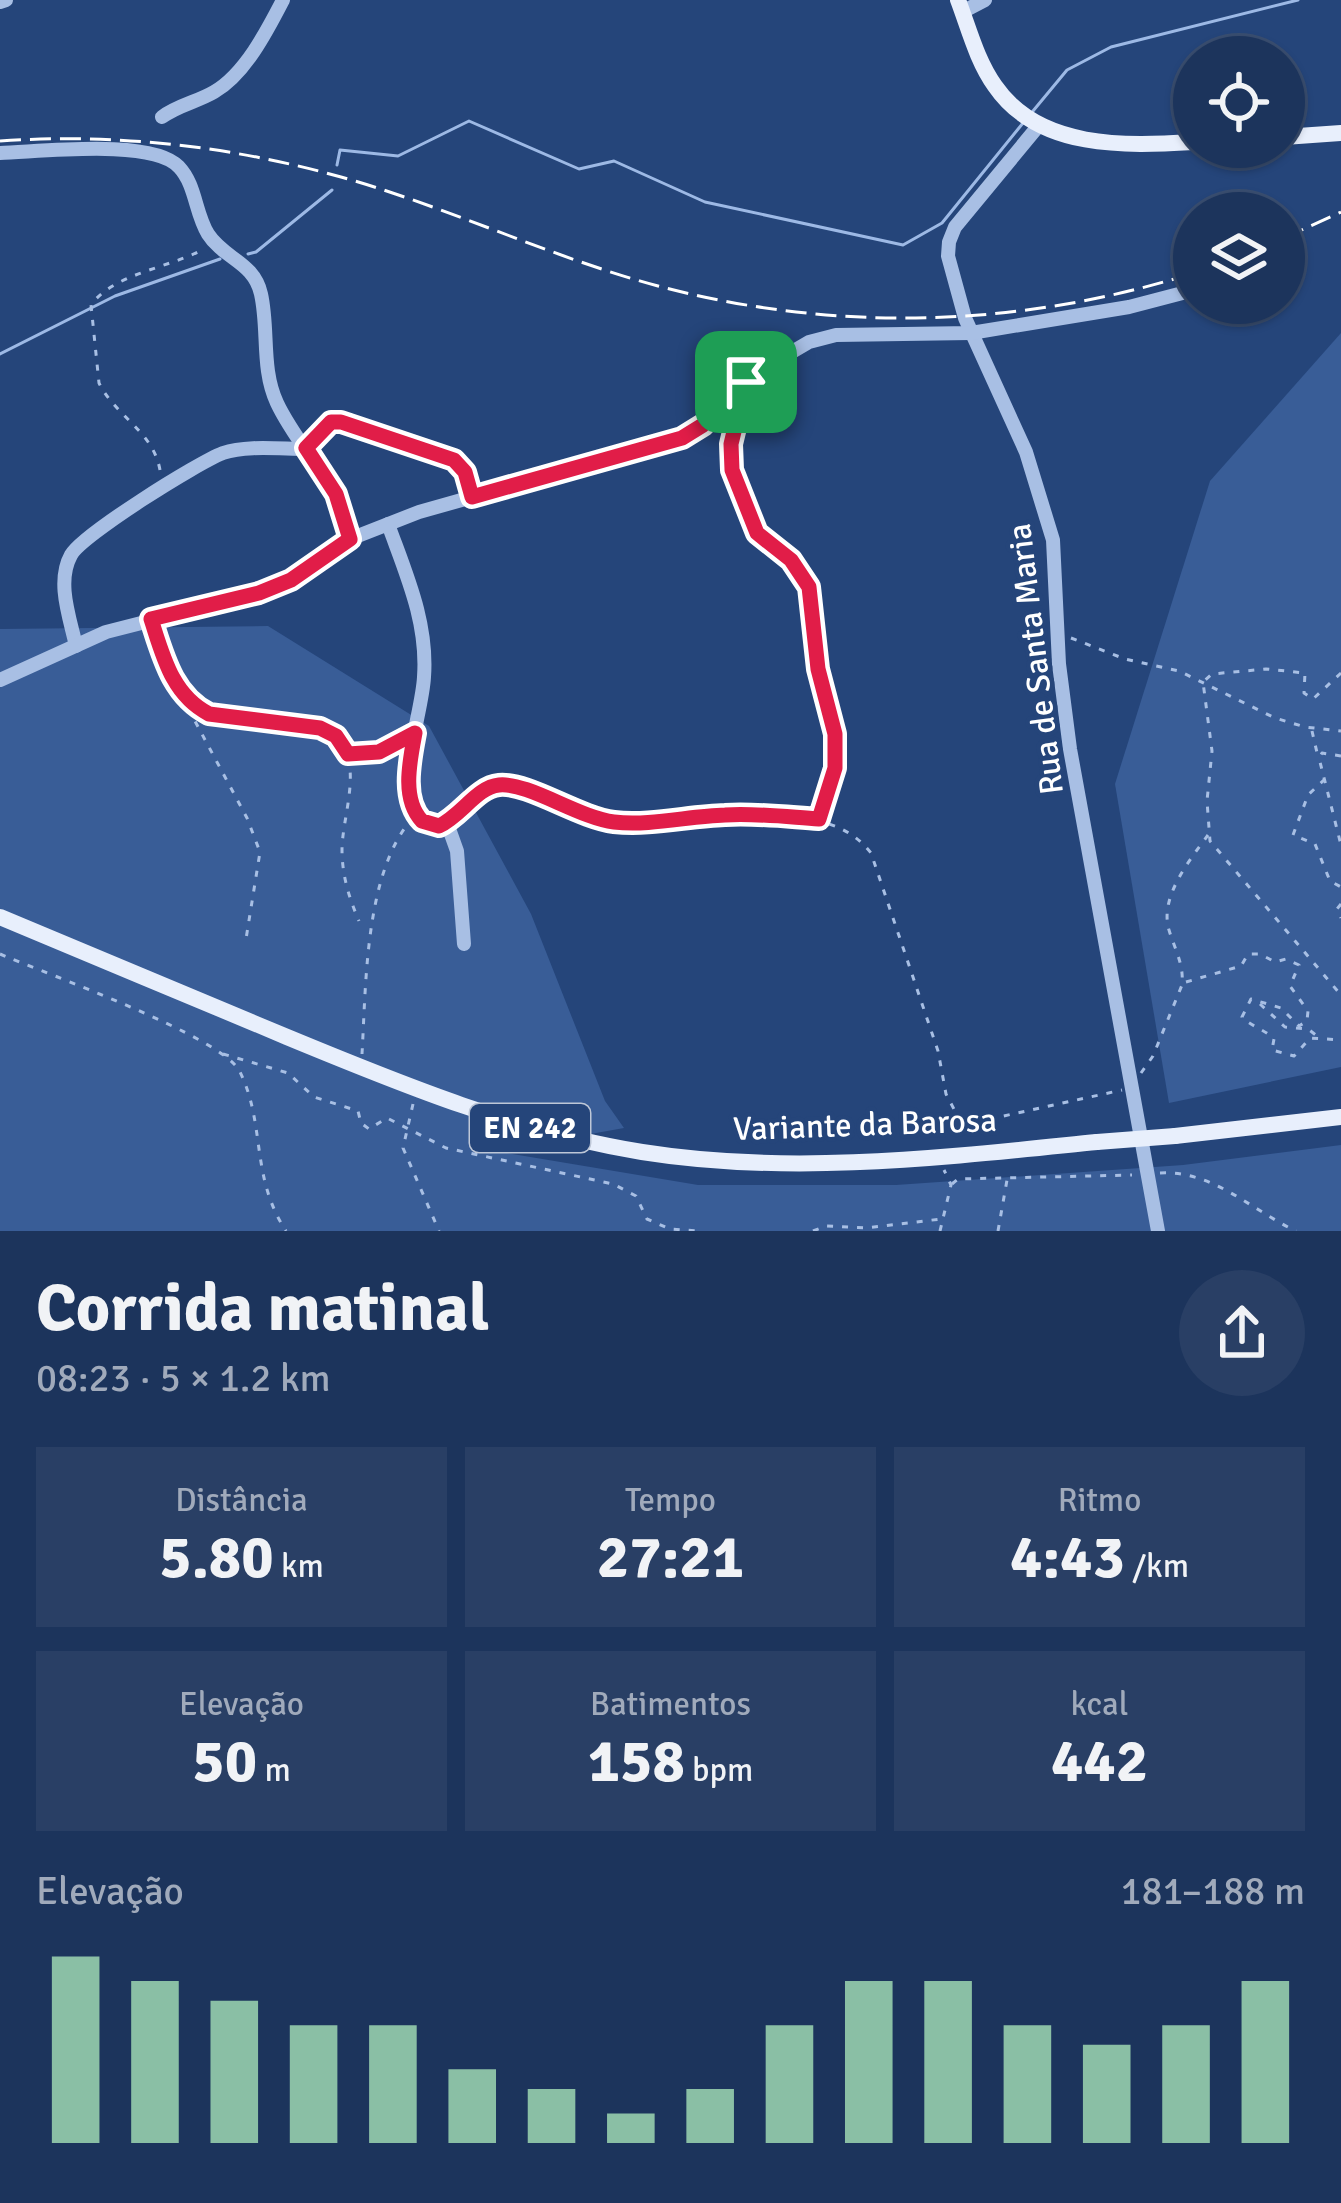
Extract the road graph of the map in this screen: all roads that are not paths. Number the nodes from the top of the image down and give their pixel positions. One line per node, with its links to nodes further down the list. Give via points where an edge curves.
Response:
1 (283, 0): 4 (street, via 227,81)
2 (985, 0): 3 (street)
3 (960, 6): 5 (main road, via 988,76)
4 (162, 117)
5 (1032, 119): 8 (main road, via 1106,144); 11 (street, Rua de Santa Maria, via 949,242)
6 (1341, 133): 7 (main road)
7 (1305, 135)
8 (1173, 142)
9 (0, 153): 12 (street, via 127,150 160,154 182,170 207,233 253,273 269,382)
10 (1173, 296): 11 (street)
11 (971, 333): 13 (street, via 836,335 788,352 682,438); 23 (street, Rua de Santa Maria, via 1044,504 1057,568 1070,749)
12 (306, 448): 13 (street, via 341,422 454,460); 15 (street, via 336,494); 16 (street, via 228,451 163,484 80,543 70,556 65,597)
13 (472, 497): 14 (street)
14 (388, 524): 15 (street); 19 (street, via 423,633 410,800 422,821)
15 (350, 539): 16 (street, via 259,593)
16 (76, 646): 17 (street)
17 (0, 680)
18 (773, 817): 19 (street, via 612,822 499,784)
19 (446, 823): 21 (street, via 457,851)
20 (0, 917): 22 (main road, Variante da Barosa / EN 242, bridge, via 362,1068 527,1127 679,1157 864,1162)
21 (464, 944)
22 (1341, 1117)
23 (1158, 1231)

